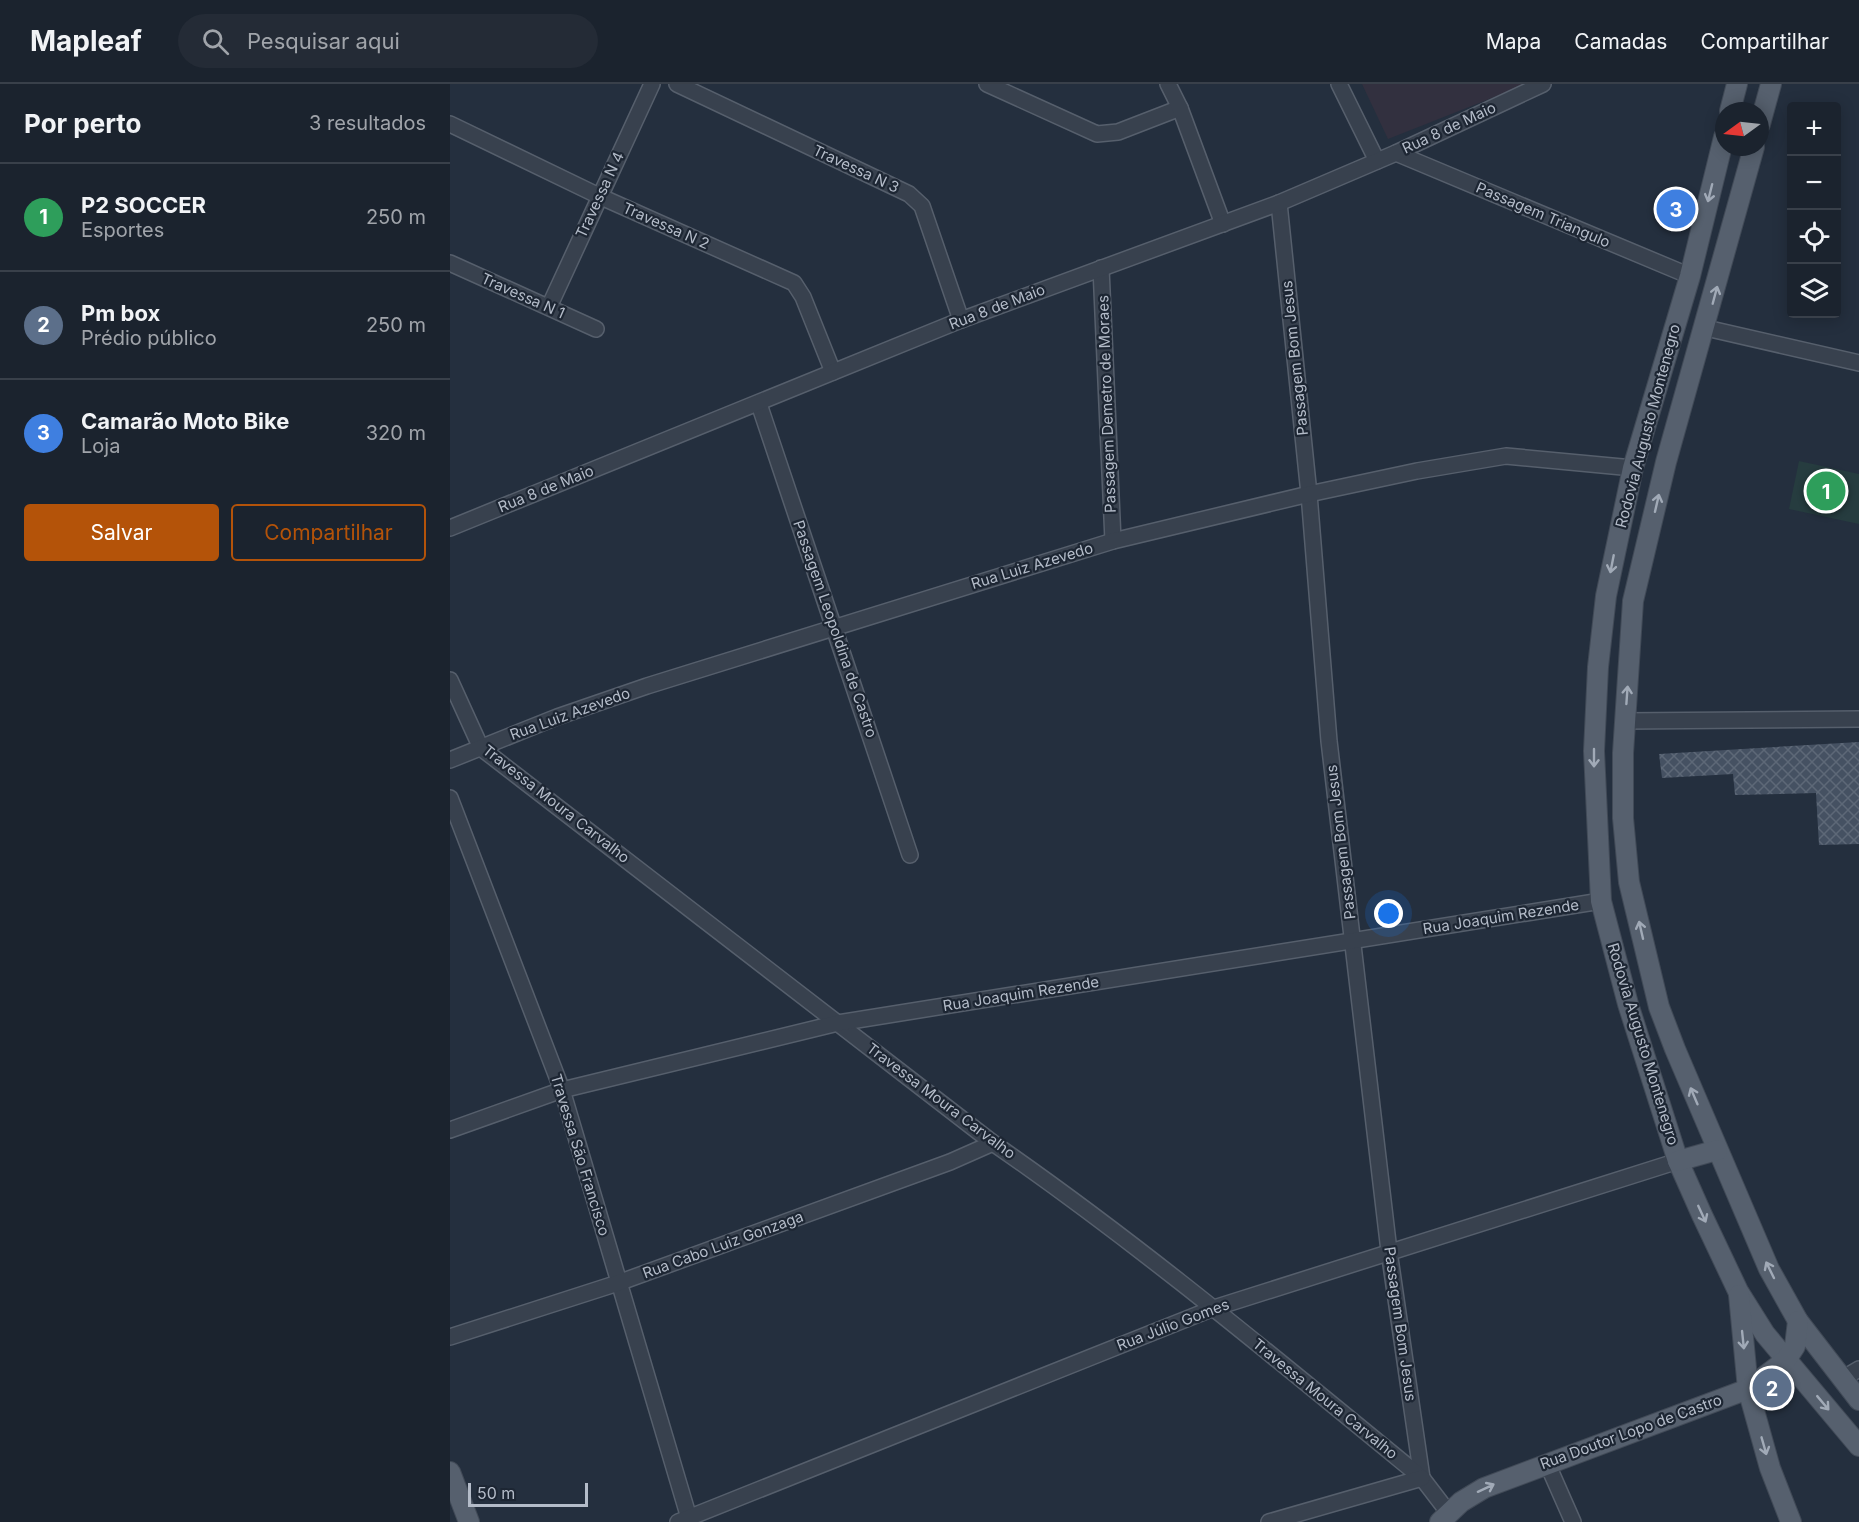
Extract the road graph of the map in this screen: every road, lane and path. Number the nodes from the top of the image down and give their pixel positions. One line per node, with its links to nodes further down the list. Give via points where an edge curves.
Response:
1 (652, 84): 17 (street, Travessa N 4)
2 (677, 84): 24 (street, Travessa N 3, via 909,194 922,206)
3 (987, 84): 11 (street, via 1097,134 1118,132)
4 (1168, 84): 11 (street)
5 (1339, 84): 16 (street)
6 (1543, 84): 13 (street, Rua 8 de Maio)
7 (1737, 84): 9 (main road)
8 (1771, 84): 10 (main road)
9 (1732, 102)
10 (1766, 102)
11 (1180, 108): 19 (street)
12 (450, 124): 17 (street, Travessa N 2)
13 (1396, 153): 16 (street, Rua 8 de Maio); 22 (street, Passagem Triangulo)
14 (1719, 156): 22 (main road, Rodovia Augusto Montenegro, one-way to 22)
15 (1752, 156): 25 (main road, Rodovia Augusto Montenegro, one-way to 15)
16 (1377, 161): 18 (street, Rua 8 de Maio)
17 (599, 196): 23 (street, Travessa N 4); 28 (street, Travessa N 2, via 794,283)
18 (1279, 203): 19 (street, Rua 8 de Maio); 31 (street, Passagem Bom Jesus)
19 (1223, 224): 21 (street, Rua 8 de Maio)
20 (450, 263): 23 (street, Travessa N 1)
21 (1101, 268): 24 (street, Rua 8 de Maio); 33 (street, Passagem Demetro de Moraes)
22 (1690, 276): 30 (main road, Rodovia Augusto Montenegro)
23 (549, 308): 26 (street, Travessa N 1)
24 (961, 320): 28 (street, Rua 8 de Maio)
25 (1706, 328): 27 (street); 35 (main road, Rodovia Augusto Montenegro, one-way to 25, via 1666,462)
26 (596, 329)
27 (1859, 363)
28 (833, 372): 29 (street, Rua 8 de Maio)
29 (759, 404): 32 (street, Rua 8 de Maio); 36 (street, Passagem Leopoldina de Castro)
30 (1633, 468): 31 (street, Rua Luiz Azevedo, via 1506,456); 34 (main road, Rodovia Augusto Montenegro, one-way to 34)
31 (1309, 494): 33 (street, Rua Luiz Azevedo); 45 (street, Passagem Bom Jesus, via 1329,741)
32 (450, 528)
33 (1113, 541): 36 (street, Rua Luiz Azevedo)
34 (1606, 596): 35 (main road); 44 (main road, Rodovia Augusto Montenegro, one-way to 44, via 1594,751)
35 (1634, 601): 39 (main road, Rodovia Augusto Montenegro, one-way to 35)
36 (834, 626): 40 (street, Rua Luiz Azevedo, via 568,713); 43 (street, Passagem Leopoldina de Castro)
37 (450, 680): 40 (street, Travessa Moura Carvalho)
38 (1859, 719): 39 (street)
39 (1625, 721): 46 (main road, Rodovia Augusto Montenegro, one-way to 39, via 1629,882 1623,818)
40 (481, 748): 41 (street, Rua Luiz Azevedo); 48 (street, Travessa Moura Carvalho)
41 (450, 760)
42 (450, 798): 49 (street, Travessa São Francisco)
43 (910, 855)
44 (1601, 901): 45 (street, Rua Joaquim Rezende); 47 (main road, Rodovia Augusto Montenegro)
45 (1352, 941): 48 (street, Rua Joaquim Rezende); 54 (street, Passagem Bom Jesus)
46 (1650, 967): 47 (main road); 52 (main road, Rodovia Augusto Montenegro, one-way to 46, via 1659,1007)
47 (1620, 975): 53 (main road, Rodovia Augusto Montenegro)
48 (838, 1023): 49 (street, Rua Joaquim Rezende); 51 (street, Travessa Moura Carvalho)
49 (562, 1090): 50 (street, Rua Joaquim Rezende); 55 (street, Travessa São Francisco)
50 (450, 1130)
51 (993, 1143): 55 (street, Rua Cabo Luiz Gonzaga); 57 (street, Travessa Moura Carvalho)
52 (1717, 1150): 53 (main road); 58 (main road, Rodovia Augusto Montenegro, one-way to 52, via 1769,1269)
53 (1678, 1161): 54 (street, Rua Júlio Gomes); 56 (main road, Rodovia Augusto Montenegro, one-way to 56)
54 (1389, 1251): 57 (street, Rua Júlio Gomes); 68 (street, Passagem Bom Jesus)
55 (618, 1283): 59 (street, Rua Cabo Luiz Gonzaga); 70 (street, Travessa São Francisco)
56 (1738, 1291): 60 (main road, Rodovia Augusto Montenegro); 63 (main road, one-way to 63)
57 (1214, 1308): 68 (street, Travessa Moura Carvalho); 70 (street, Rua Júlio Gomes)
58 (1798, 1321): 60 (main road, via 1795,1346); 62 (main road, Rodovia Augusto Montenegro)
59 (450, 1337)
60 (1786, 1360): 63 (main road, Rua Doutor Lopo de Castro); 65 (main road, Rodovia Augusto Montenegro, one-way to 65)
61 (1859, 1369): 62 (street)
62 (1842, 1380): 64 (main road, Rodovia Augusto Montenegro)
63 (1748, 1389): 66 (main road, Rua Doutor Lopo de Castro); 74 (main road, one-way to 74, via 1770,1468)
64 (1859, 1400)
65 (1859, 1446)
66 (1547, 1463): 69 (main road, Rua Doutor Lopo de Castro, one-way to 66, via 1484,1488); 73 (street)
67 (450, 1472): 71 (main road)
68 (1422, 1478): 69 (street, Travessa Moura Carvalho); 72 (street)
69 (1444, 1517)
70 (684, 1520)
71 (469, 1522)
72 (1269, 1522)
73 (1573, 1522)
74 (1791, 1522)

